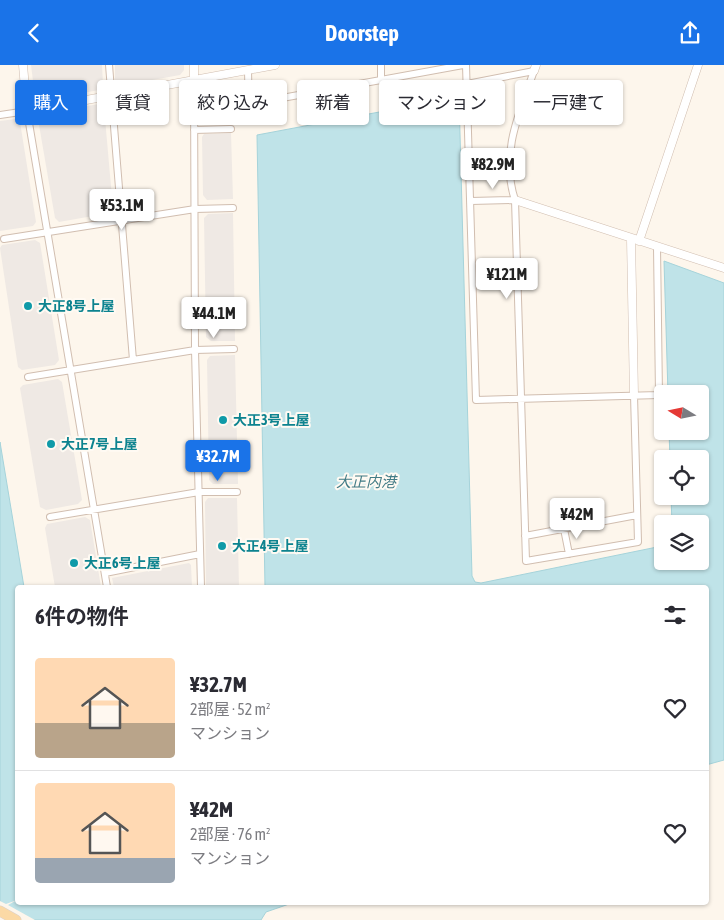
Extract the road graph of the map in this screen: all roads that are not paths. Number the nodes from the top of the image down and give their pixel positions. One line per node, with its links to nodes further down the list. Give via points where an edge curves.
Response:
1 (23, 65): 10 (street)
2 (109, 65): 11 (street)
3 (194, 65): 12 (street)
4 (275, 65): 8 (street)
5 (381, 65): 14 (street)
6 (464, 65): 15 (street); 16 (street)
7 (698, 65): 36 (street)
8 (249, 68): 13 (street)
9 (535, 68): 17 (street); 28 (street, via 510,144 511,187)
10 (24, 80)
11 (110, 80)
12 (194, 80)
13 (198, 80)
14 (381, 80)
15 (386, 80)
16 (466, 80)
17 (484, 80)
18 (379, 81): 19 (street)
19 (287, 97)
20 (15, 113): 21 (street)
21 (0, 115)
22 (29, 125): 33 (street)
23 (113, 125): 32 (street)
24 (194, 125): 27 (street)
25 (468, 125): 29 (street)
26 (231, 129): 27 (street)
27 (194, 130): 31 (street)
28 (515, 199): 29 (street); 35 (street); 45 (street)
29 (471, 201): 45 (street, via 476,400)
30 (233, 208): 31 (street)
31 (195, 209): 32 (street); 40 (street)
32 (122, 221): 33 (street); 41 (street)
33 (46, 232): 34 (street); 42 (street)
34 (4, 239)
35 (631, 239): 36 (street); 44 (street)
36 (639, 241): 37 (street)
37 (657, 247): 38 (street); 44 (street, via 660,395)
38 (724, 268)
39 (234, 349): 40 (street)
40 (196, 350): 41 (street); 46 (street)
41 (134, 360): 42 (street)
42 (70, 370): 43 (street); 48 (street)
43 (28, 377)
44 (634, 395): 45 (street); 49 (street)
45 (520, 398): 52 (street)
46 (199, 492): 47 (street); 48 (street); 54 (street)
47 (237, 492)
48 (94, 511): 50 (street); 55 (street)
49 (636, 515): 51 (street); 53 (street, via 638,542)
50 (50, 517)
51 (564, 529): 52 (street); 53 (street)
52 (525, 537): 53 (street, via 526,561)
53 (570, 554)
54 (200, 555): 55 (street); 57 (street)
55 (105, 573): 56 (street)
56 (107, 585)
57 (201, 585)
58 (0, 911): 59 (main road)
59 (16, 920)

